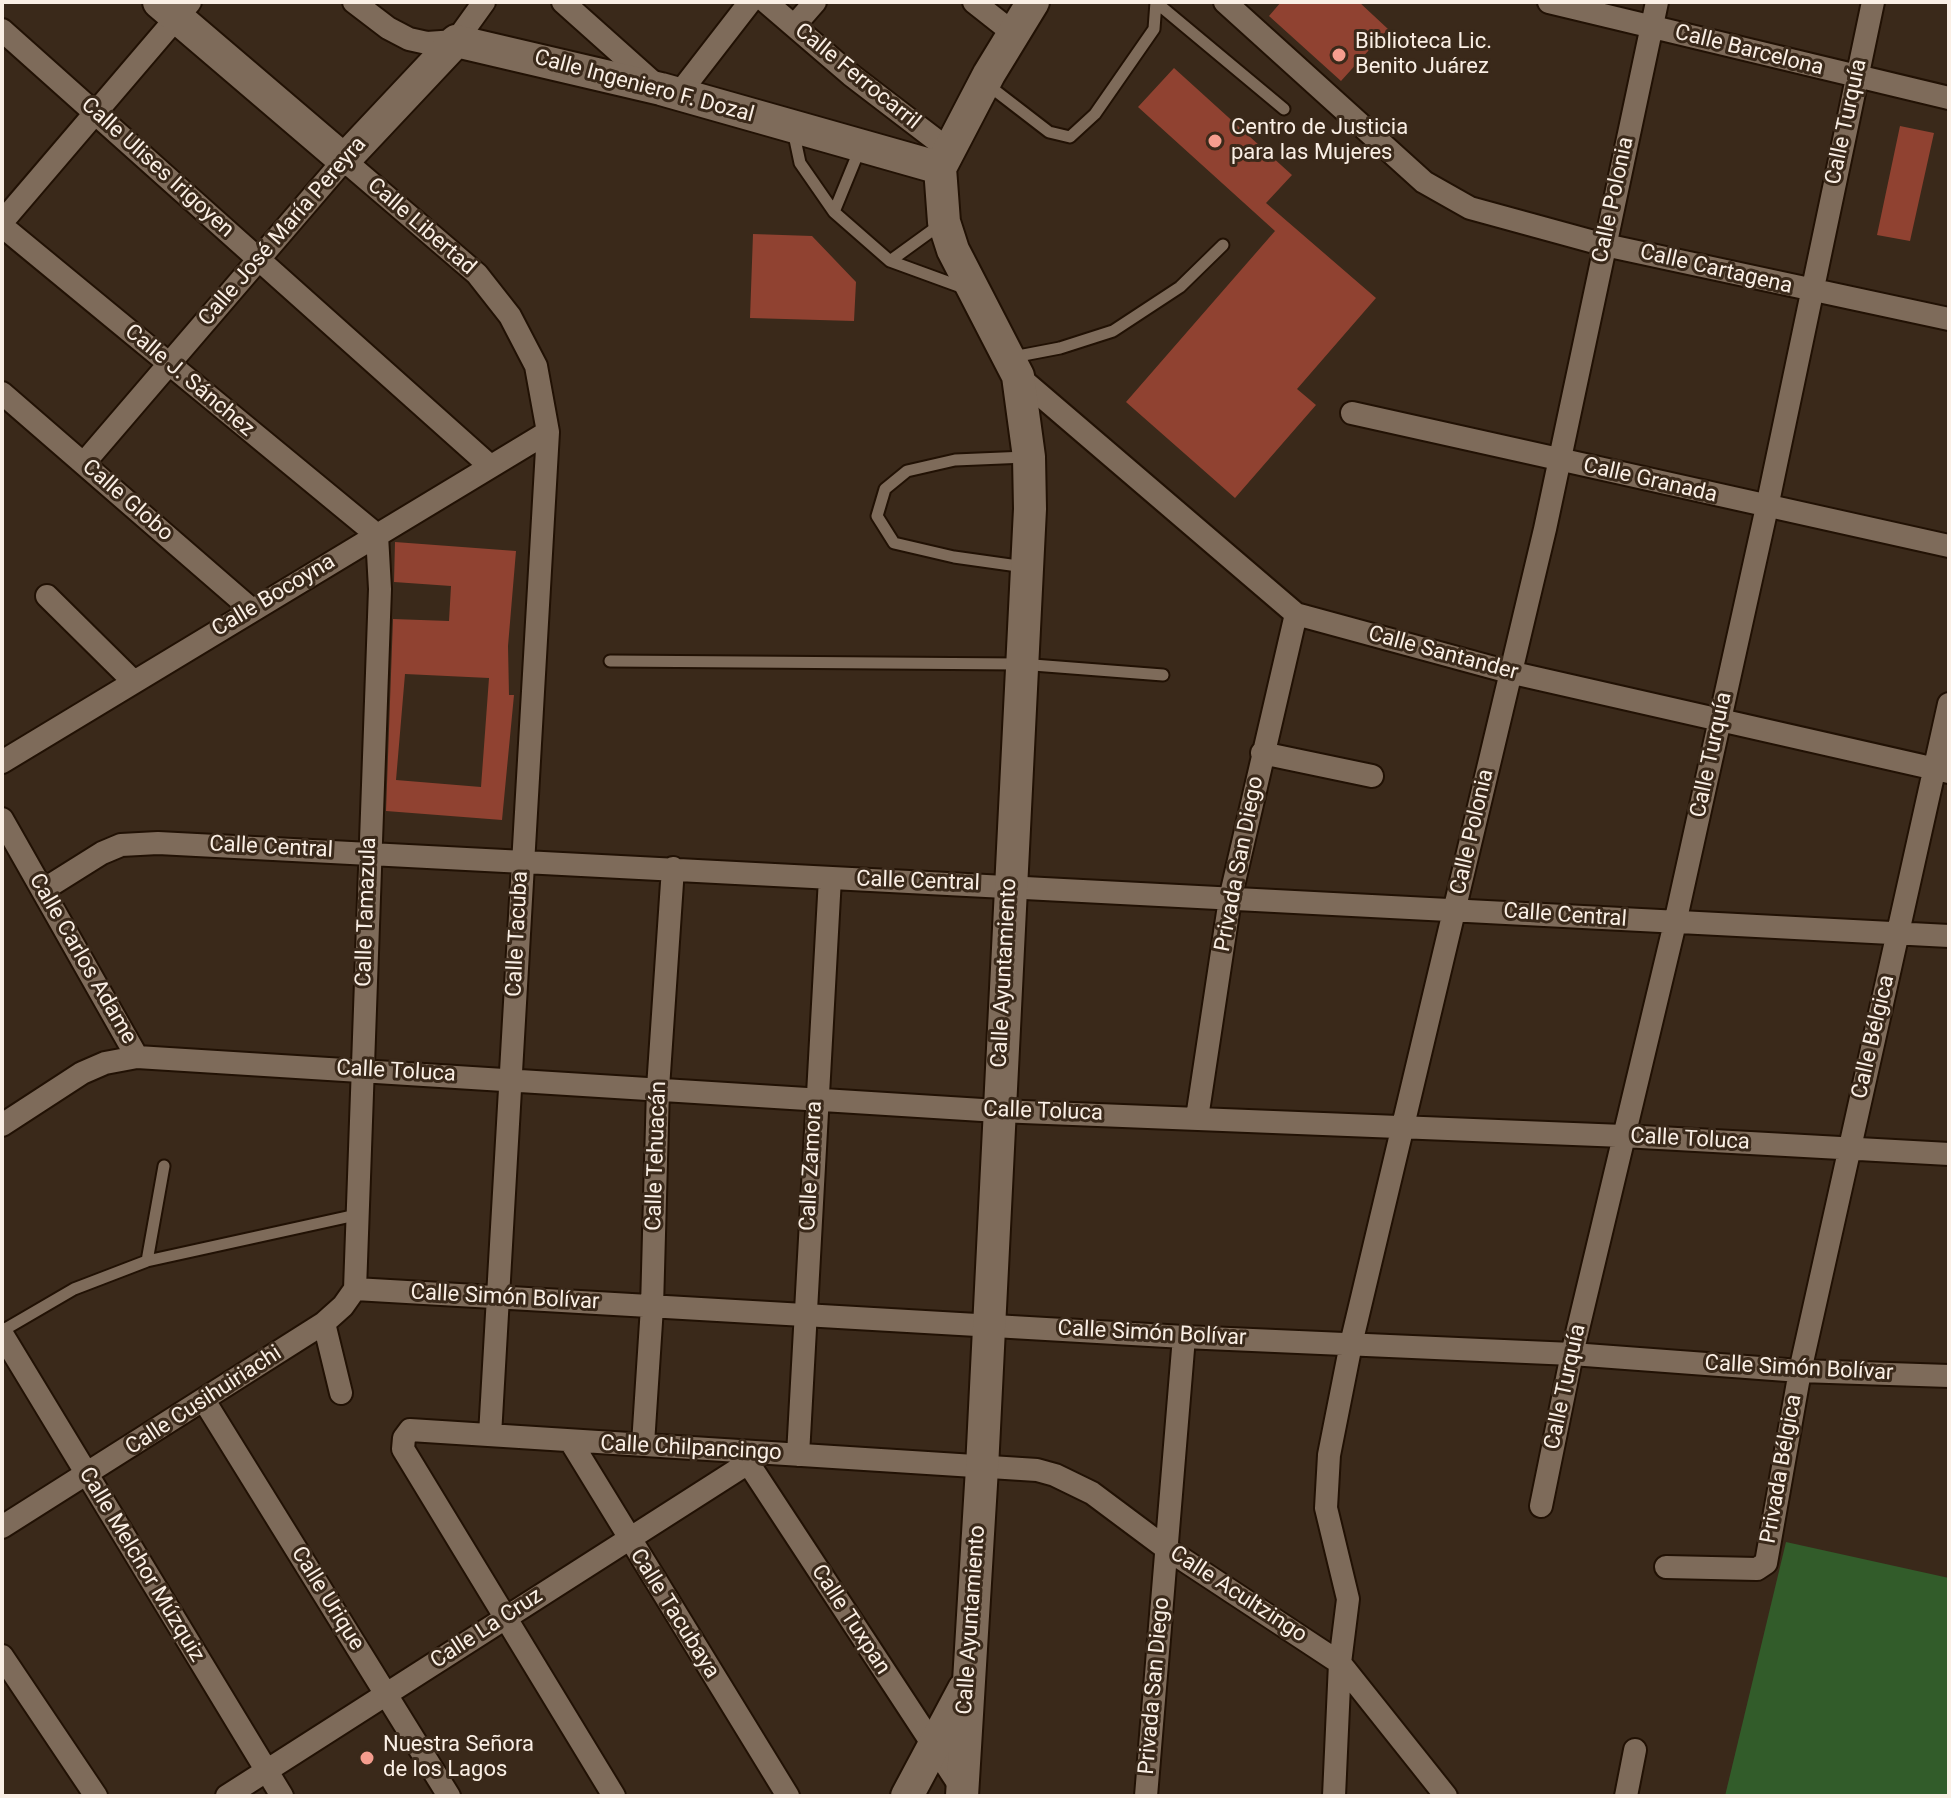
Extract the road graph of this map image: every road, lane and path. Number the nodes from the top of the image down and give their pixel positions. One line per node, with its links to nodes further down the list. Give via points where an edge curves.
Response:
1 (354, 2): 19 (street, Calle Ingeniero F. Dozal, via 409,39)
2 (484, 2): 19 (street, Calle José María Pereyra)
3 (563, 2): 22 (street)
4 (750, 2): 22 (street)
5 (766, 2): 15 (street, Calle Ferrocarril)
6 (815, 2): 15 (street)
7 (974, 2): 18 (street)
8 (1033, 2): 18 (main road)
9 (1225, 2): 34 (street, Calle Cartagena, via 1441,193 1470,208)
10 (1549, 2): 16 (street, Calle Barcelona)
11 (1657, 2): 16 (street, Calle Polonia)
12 (1873, 2): 20 (street, Calle Turquía)
13 (1157, 3): 21 (lane, via 1154,29 1095,114 1070,137 1049,132); 24 (lane)
14 (175, 7): 25 (street); 29 (main road, Calle Libertad)
15 (794, 26): 28 (street, Calle Ferrocarril)
16 (1652, 28): 20 (street, Calle Barcelona); 34 (street, Calle Polonia)
17 (2, 30): 25 (street, Calle Ulises Irigoyen)
18 (1012, 32): 21 (main road)
19 (456, 41): 22 (main road, Calle Ingeniero F. Dozal); 29 (main road, Calle José María Pereyra)
20 (1855, 77): 23 (street, Calle Barcelona); 38 (street, Calle Turquía)
21 (984, 83): 28 (main road)
22 (670, 92): 26 (main road, Calle Ingeniero F. Dozal)
23 (1949, 98)
24 (1284, 109)
25 (96, 114): 32 (street); 35 (street, Calle Ulises Irigoyen)
26 (792, 126): 27 (main road, Calle Ingeniero F. Dozal); 30 (lane, via 800,163)
27 (862, 145): 28 (main road, Calle Ingeniero F. Dozal); 30 (lane)
28 (945, 159): 31 (main road, Calle Ayuntamiento)
29 (344, 160): 35 (street, Calle José María Pereyra); 44 (street, Calle Libertad, via 493,292 536,366)
30 (834, 212): 36 (lane)
31 (944, 222): 36 (lane); 37 (main road, Calle Ayuntamiento)
32 (2, 224): 40 (street, Calle J. Sánchez)
33 (1223, 245): 41 (lane, via 1180,287 1113,331)
34 (1605, 245): 38 (street, Calle Cartagena); 46 (street, Calle Polonia)
35 (259, 258): 40 (street, Calle José María Pereyra); 48 (street, Calle Ulises Irigoyen)
36 (890, 261): 37 (lane)
37 (971, 290): 41 (main road, Calle Ayuntamiento)
38 (1811, 292): 39 (street, Calle Cartagena); 49 (street, Calle Turquía)
39 (1949, 319)
40 (169, 364): 47 (street, Calle José María Pereyra); 50 (street, Calle J. Sánchez)
41 (1013, 367): 45 (main road, Calle Ayuntamiento); 55 (street, Calle Santander)
42 (2, 393): 47 (street, Calle Globo)
43 (1352, 413): 46 (street, Calle Granada)
44 (548, 432): 48 (street, Calle Bocoyna); 69 (street, Calle Tacuba)
45 (1029, 457): 52 (main road, Calle Ayuntamiento); 52 (lane, via 955,460 907,471 885,489 877,516 894,543)
46 (1557, 459): 49 (street, Calle Granada); 58 (street, Calle Polonia)
47 (84, 463): 54 (street, Calle Globo)
48 (490, 466): 50 (street, Calle Bocoyna)
49 (1767, 507): 51 (street, Calle Granada); 62 (street, Calle Turquía)
50 (377, 535): 54 (street, Calle Bocoyna); 68 (street, Calle Tamazula, via 380,589)
51 (1949, 546)
52 (1026, 567): 57 (main road, Calle Ayuntamiento)
53 (47, 596): 60 (street)
54 (251, 609): 60 (street, Calle Bocoyna)
55 (1296, 614): 58 (street, Calle Santander); 63 (street, Privada San Diego)
56 (610, 661): 57 (lane)
57 (1020, 664): 59 (lane); 72 (main road, Calle Ayuntamiento)
58 (1509, 672): 62 (street, Calle Santander); 75 (street, Calle Polonia)
59 (1163, 675)
60 (133, 681): 64 (street, Calle Bocoyna)
61 (1949, 704): 65 (street, Calle Bélgica)
62 (1719, 722): 65 (street, Calle Santander); 76 (street, Calle Turquía)
63 (1262, 753): 66 (street); 74 (street, Privada San Diego)
64 (2, 762)
65 (1942, 770): 77 (street, Calle Bélgica)
66 (1372, 776)
67 (2, 819): 73 (street, Calle Carlos Adame)
68 (368, 852): 69 (street, Calle Central); 73 (street, Calle Central, via 140,842 102,853); 80 (street, Calle Tamazula)
69 (523, 860): 70 (street, Calle Central); 81 (street, Calle Tacuba)
70 (673, 868): 71 (street, Calle Central); 82 (street, Calle Tehuacán)
71 (830, 878): 72 (street, Calle Central); 83 (street, Calle Zamora)
72 (1010, 886): 74 (street, Calle Central); 84 (main road, Calle Ayuntamiento)
73 (43, 890): 79 (street, Calle Carlos Adame)
74 (1230, 899): 75 (street, Calle Central); 85 (street, Privada San Diego)
75 (1456, 909): 76 (street, Calle Central); 87 (street, Calle Polonia)
76 (1675, 923): 77 (street, Calle Central); 88 (street, Calle Turquía)
77 (1897, 933): 78 (street, Calle Central); 89 (street, Calle Bélgica)
78 (1949, 936)
79 (137, 1057): 80 (street, Calle Toluca); 86 (street, Calle Toluca, via 82,1073)
80 (362, 1071): 81 (street, Calle Toluca); 92 (street, Calle Tamazula)
81 (510, 1079): 82 (street, Calle Toluca); 95 (street, Calle Tacuba)
82 (658, 1088): 83 (street, Calle Toluca); 96 (street, Calle Tehuacán)
83 (815, 1099): 84 (street, Calle Toluca); 97 (street, Calle Zamora)
84 (998, 1111): 85 (street, Calle Toluca); 99 (main road, Calle Ayuntamiento)
85 (1197, 1118): 87 (street, Calle Toluca)
86 (2, 1125)
87 (1404, 1127): 88 (street, Calle Toluca); 102 (street, Calle Polonia)
88 (1623, 1136): 89 (street, Calle Toluca); 103 (street, Calle Turquía)
89 (1849, 1148): 90 (street, Calle Toluca); 104 (street, Calle Bélgica)
90 (1949, 1154)
91 (164, 1166): 93 (lane)
92 (356, 1215): 93 (lane); 94 (street, Calle Tamazula)
93 (147, 1261): 100 (lane, via 74,1289)
94 (355, 1289): 95 (street, Calle Simón Bolívar); 98 (street, Calle Cusihuiriachi)
95 (497, 1298): 96 (street, Calle Simón Bolívar); 108 (street, Calle Tacuba)
96 (652, 1307): 97 (street, Calle Simón Bolívar); 110 (street, Calle Tehuacán)
97 (805, 1315): 99 (street, Calle Simón Bolívar); 111 (street, Calle Zamora)
98 (324, 1323): 106 (street); 107 (street, Calle Cusihuiriachi)
99 (988, 1324): 101 (street, Calle Simón Bolívar); 113 (main road, Calle Ayuntamiento)
100 (2, 1332): 114 (street, Calle Melchor Múzquiz)
101 (1184, 1337): 102 (street, Calle Simón Bolívar); 118 (street, Privada San Diego)
102 (1351, 1344): 103 (street, Calle Simón Bolívar); 122 (street, Calle Polonia, via 1325,1485 1348,1599)
103 (1572, 1354): 104 (street, Calle Simón Bolívar); 115 (street, Calle Turquía)
104 (1800, 1371): 105 (street, Calle Simón Bolívar); 119 (street, Privada Bélgica, via 1766,1563 1757,1569)
105 (1949, 1376)
106 (341, 1393)
107 (205, 1402): 114 (street, Calle Cusihuiriachi); 124 (street, Calle Urique)
108 (490, 1435): 109 (street, Calle Chilpancingo); 120 (street, Calle Chilpancingo, via 415,1429 404,1438 403,1449)
109 (571, 1442): 110 (street, Calle Chilpancingo); 117 (street, Calle Tacubaya)
110 (643, 1444): 112 (street, Calle Chilpancingo)
111 (798, 1455): 112 (street, Calle Chilpancingo); 113 (street, Calle Chilpancingo)
112 (744, 1457): 117 (street, Calle La Cruz); 125 (street, Calle Tuxpan)
113 (982, 1468): 118 (street, Calle Acultzingo, via 1037,1470 1074,1482); 123 (main road, Calle Ayuntamiento)
114 (87, 1475): 116 (street, Calle Cusihuiriachi); 127 (street, Calle Melchor Múzquiz)
115 (1541, 1506)
116 (2, 1527)
117 (627, 1539): 120 (street, Calle La Cruz); 128 (street, Calle Tacubaya)
118 (1167, 1549): 122 (street, Calle Acultzingo); 136 (street, Privada San Diego)
119 (1666, 1567)
120 (506, 1617): 124 (street, Calle La Cruz); 134 (street)
121 (2, 1656): 130 (street)
122 (1340, 1663): 137 (street, Calle Polonia); 138 (street, Calle Acultzingo)
123 (968, 1681): 125 (main road); 129 (main road, Calle Ayuntamiento)
124 (386, 1694): 127 (street, Calle La Cruz); 133 (street, Calle Urique)
125 (933, 1748): 129 (street, Calle Tuxpan); 135 (main road)
126 (1635, 1750): 139 (street)
127 (266, 1771): 131 (street, Calle La Cruz); 132 (street, Calle Melchor Múzquiz)
128 (785, 1790)
129 (962, 1792)
130 (96, 1796)
131 (227, 1796)
132 (282, 1796)
133 (449, 1796)
134 (614, 1796)
135 (907, 1796)
136 (1146, 1796)
137 (1334, 1796)
138 (1446, 1796)
139 (1626, 1796)

